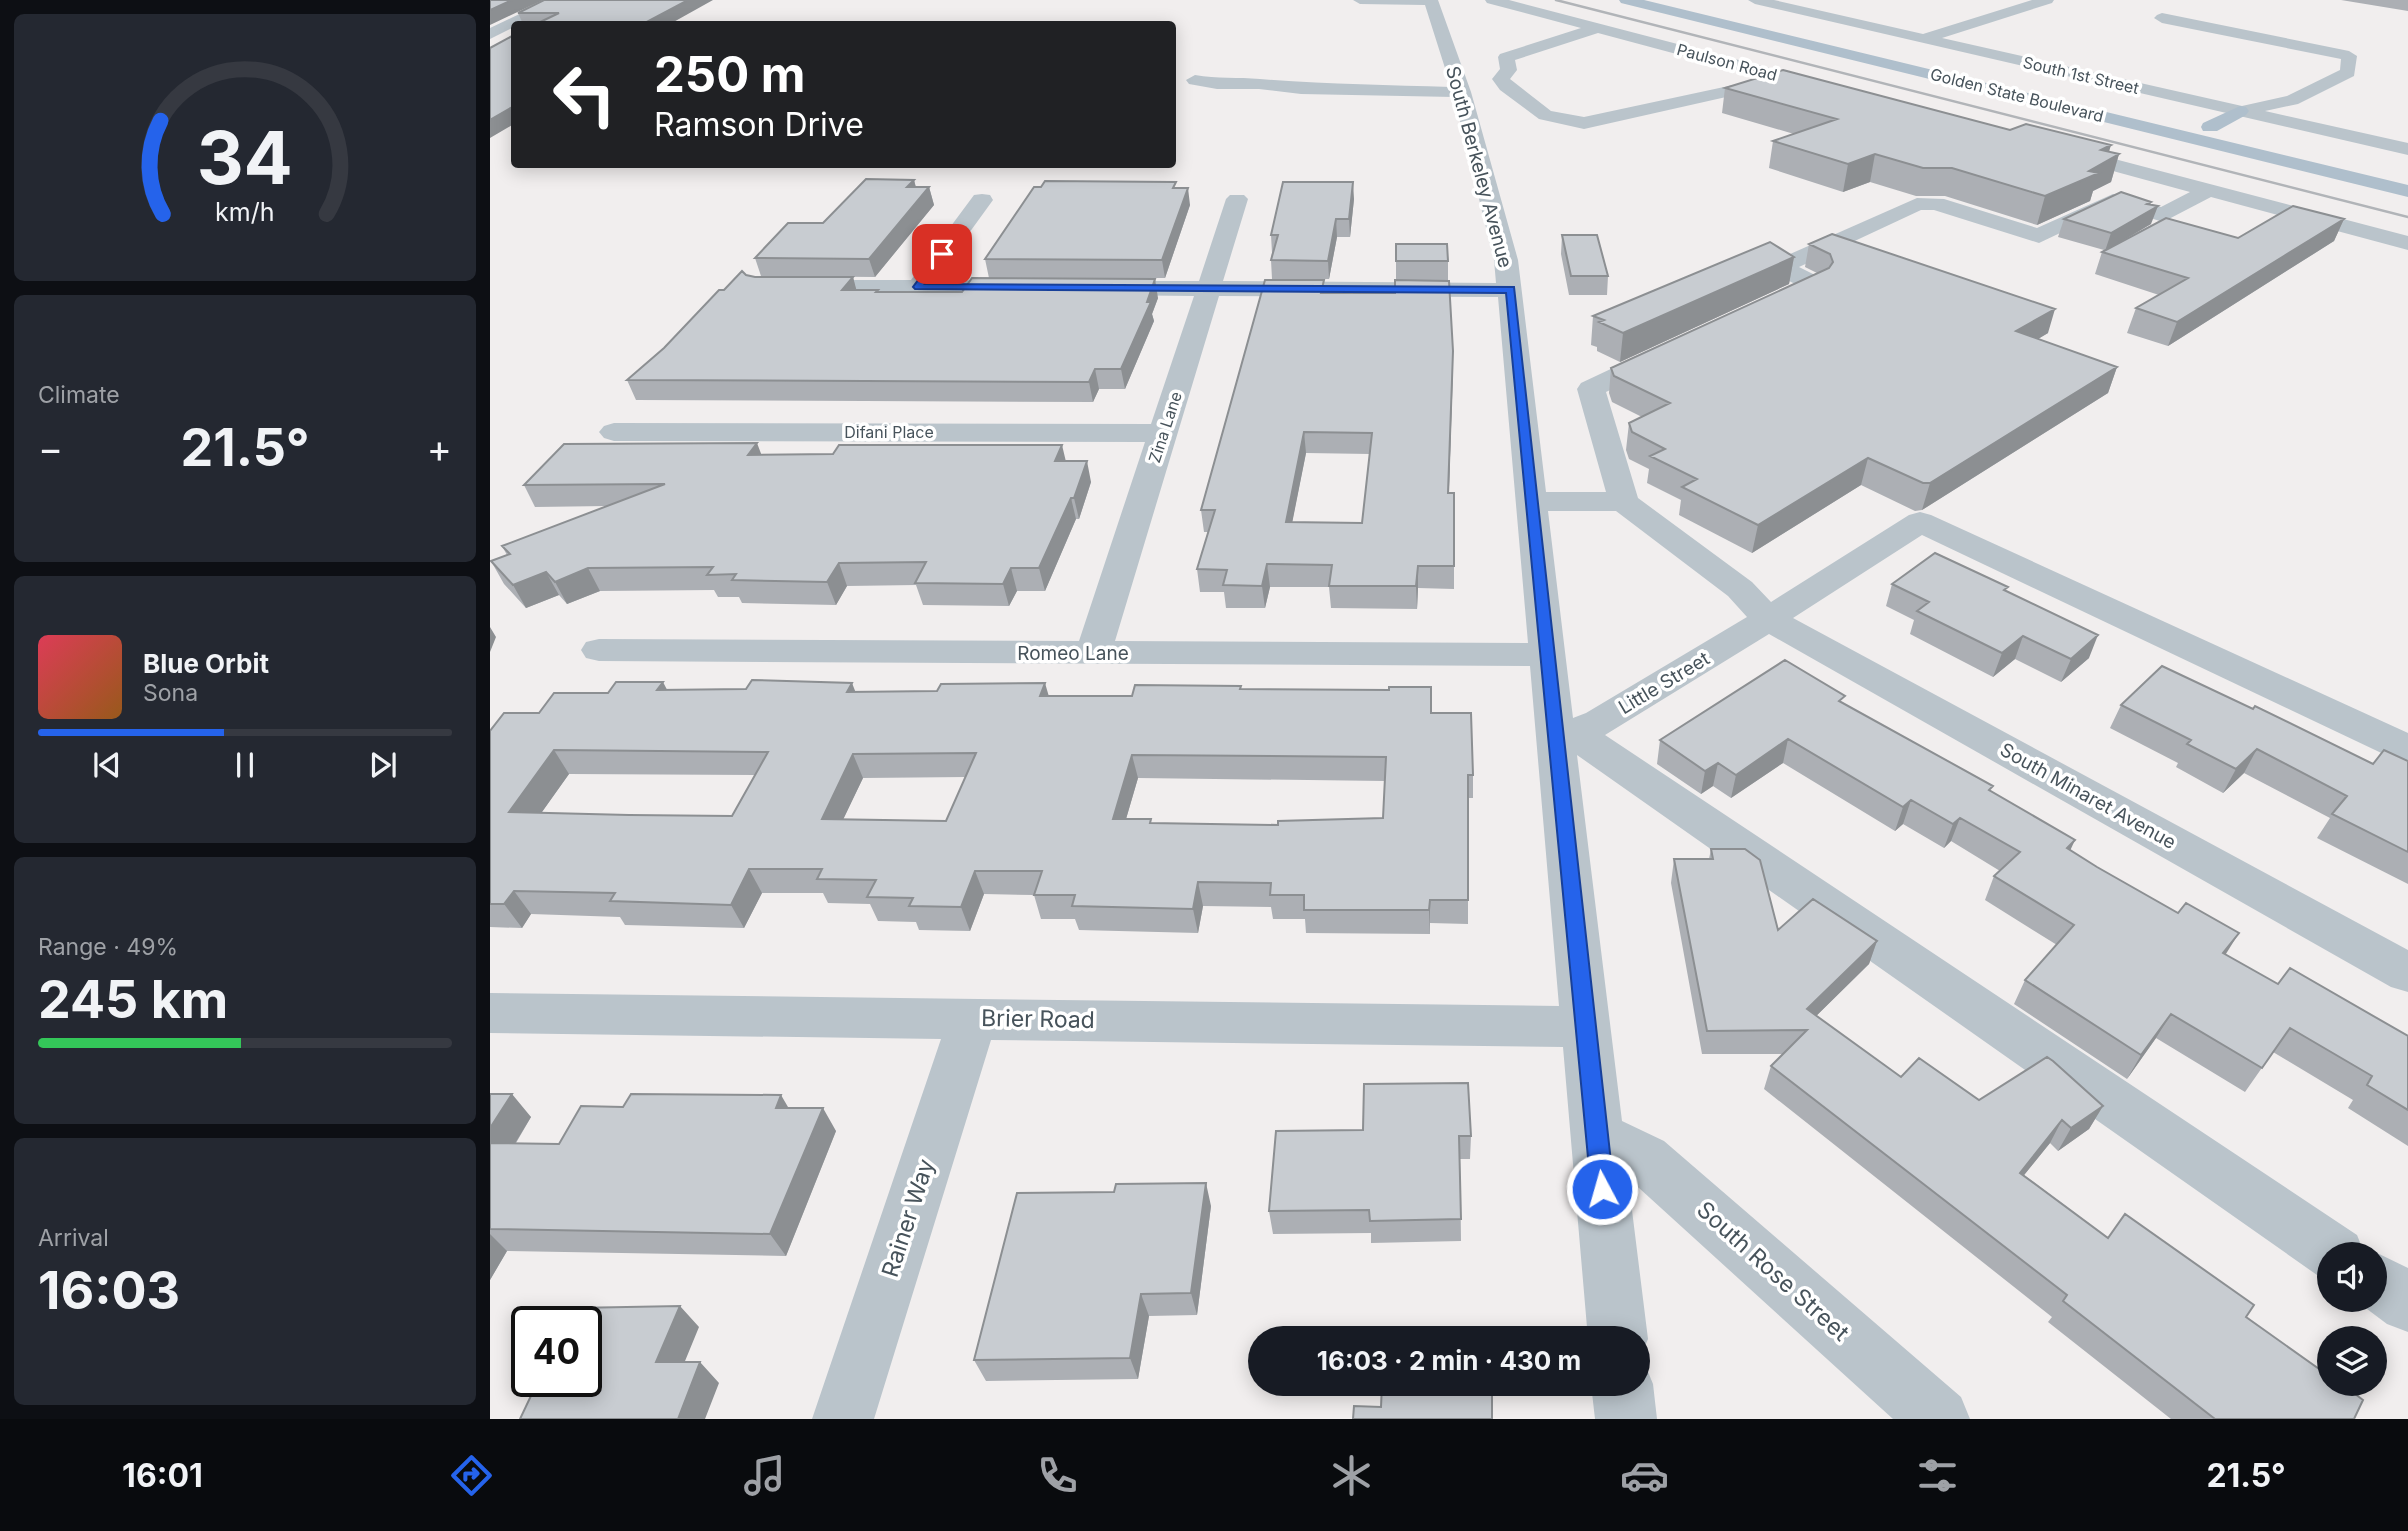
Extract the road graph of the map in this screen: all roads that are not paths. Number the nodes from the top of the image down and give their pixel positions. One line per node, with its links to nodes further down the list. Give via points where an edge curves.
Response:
1 (561, 0): 13 (street)
2 (1360, 0): 3 (street)
3 (1431, 0): 24 (street, South Berkeley Avenue)
4 (1492, 0): 17 (street, Paulson Road)
5 (1626, 0): 31 (main road, Golden State Boulevard)
6 (1679, 0): 26 (main road, Golden State Boulevard)
7 (1755, 0): 11 (street, South 1st Street)
8 (2000, 0): 14 (street)
9 (2047, 0): 16 (street)
10 (1865, 8): 11 (street)
11 (1832, 18): 18 (street, South 1st Street)
12 (2162, 18): 25 (street, via 2349,56 2348,72 2292,100)
13 (517, 21)
14 (1934, 21): 16 (street); 18 (street)
15 (511, 24): 19 (street)
16 (1962, 27): 20 (street)
17 (1598, 28): 21 (street, Paulson Road); 21 (street, via 1506,57 1509,70 1502,79 1506,86 1545,114 1584,123)
18 (1897, 33): 20 (street, South 1st Street)
19 (490, 34)
20 (1923, 39): 25 (street, South 1st Street)
21 (1787, 78): 23 (street, Paulson Road)
22 (1195, 80): 24 (street, via 1301,89)
23 (1840, 92)
24 (1462, 93): 40 (street, South Berkeley Avenue, via 1501,232)
25 (2240, 111): 26 (main road); 28 (street, South 1st Street)
26 (2210, 127): 29 (main road, Golden State Boulevard)
27 (2050, 148): 30 (street)
28 (2408, 149)
29 (2408, 174)
30 (2209, 190): 34 (street); 41 (street, via 2163,215 2113,200 2039,236 1936,204 1917,204 1780,267 1814,284)
31 (2408, 191)
32 (982, 200): 36 (street)
33 (1237, 200): 39 (street, Zina Lane)
34 (2408, 243)
35 (775, 286): 36 (street)
36 (918, 287): 37 (street)
37 (1043, 288)
38 (1084, 288): 39 (street)
39 (1209, 289): 40 (street); 44 (street, Zina Lane)
40 (1510, 290): 45 (street, South Berkeley Avenue)
41 (1752, 313)
42 (1678, 348): 46 (street, via 1591,389)
43 (614, 432): 44 (street, Difani Place)
44 (1163, 433): 49 (street, Zina Lane)
45 (1530, 501): 46 (street); 50 (street, South Berkeley Avenue)
46 (1624, 502): 47 (street, South Minaret Avenue, via 1740,589)
47 (1768, 619): 51 (street, Little Street, via 1600,722); 52 (street, Little Street, via 1920,522); 53 (street, South Minaret Avenue)
48 (598, 650): 49 (street, Romeo Lane)
49 (1093, 653): 50 (street, Romeo Lane)
50 (1546, 655): 51 (street, South Berkeley Avenue)
51 (1563, 734): 56 (street, South Berkeley Avenue); 58 (street)
52 (2408, 749)
53 (2408, 973)
54 (490, 1013): 55 (street, Brier Road)
55 (974, 1018): 56 (street, Brier Road); 63 (street, Rainer Way)
56 (1586, 1027): 57 (street, South Berkeley Avenue)
57 (1597, 1139): 61 (street, South Berkeley Avenue); 65 (street, South Rose Street, via 1645,1158)
58 (2318, 1242)
59 (2387, 1288): 60 (street)
60 (2408, 1303)
61 (1617, 1326)
62 (1623, 1396): 64 (street)
63 (843, 1419)
64 (1626, 1419)
65 (1939, 1419)

